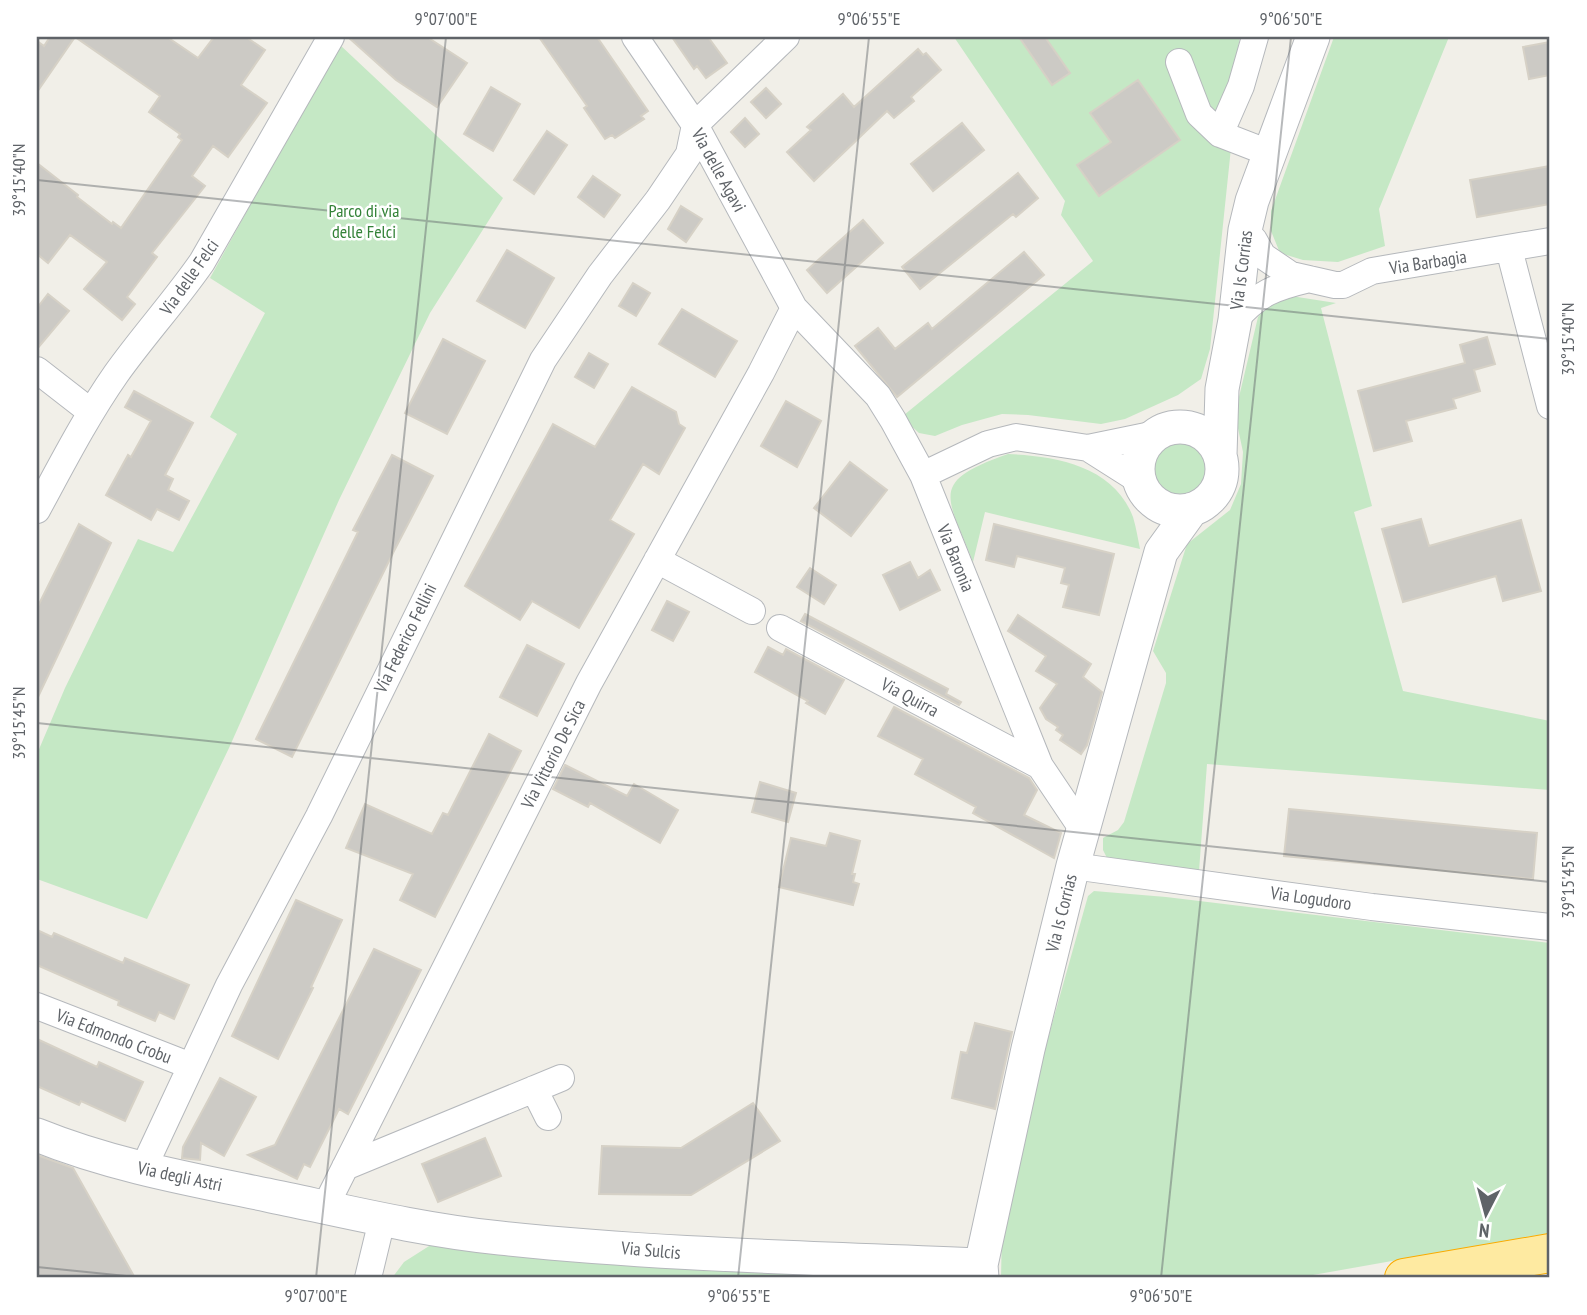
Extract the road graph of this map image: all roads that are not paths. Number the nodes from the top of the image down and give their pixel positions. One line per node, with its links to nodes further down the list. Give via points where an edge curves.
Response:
1 (331, 37): 19 (street, Via delle Felci, via 202,262)
2 (635, 37): 7 (street, Via delle Agavi)
3 (786, 37): 7 (street)
4 (1255, 37): 8 (street)
5 (1313, 37): 9 (street, Via Is Corrias)
6 (1179, 62): 8 (street, via 1199,114)
7 (695, 125): 14 (street, Via delle Agavi); 36 (street, Via Federico Fellini, via 689,154 542,360)
8 (1220, 134): 9 (street)
9 (1269, 153): 10 (street, Via Is Corrias)
10 (1245, 230): 13 (street, via 1279,268); 15 (street, Via Is Corrias)
11 (1550, 241): 12 (street, Via Barbagia)
12 (1509, 249): 13 (street, Via Barbagia, via 1372,271 1343,285); 18 (street)
13 (1308, 279): 15 (street, via 1255,298)
14 (794, 308): 23 (street, Via Baronia, via 878,397); 28 (street, Via Vittorio De Sica)
15 (1235, 320): 17 (street, Via Is Corrias)
16 (37, 370): 19 (street)
17 (1222, 389): 20 (street); 22 (street, Via Is Corrias)
18 (1550, 405)
19 (91, 412): 26 (street, Via delle Felci)
20 (1169, 431): 21 (street); 22 (street, via 1195,429); 24 (street, via 1146,444 1140,456)
21 (1088, 448): 23 (street, via 1016,437 988,444); 24 (street)
22 (1220, 455): 25 (street, via 1219,484 1211,497)
23 (923, 475): 31 (street, Via Baronia)
24 (1144, 489): 25 (street, via 1158,505 1170,510); 27 (street, Via Is Corrias)
25 (1192, 509): 27 (street, Via Is Corrias)
26 (37, 510)
27 (1161, 552): 32 (street, Via Is Corrias)
28 (657, 560): 29 (street); 41 (street, Via Vittorio De Sica, via 589,683)
29 (752, 611)
30 (780, 628): 31 (street, Via Quirra)
31 (1040, 766): 32 (street, Via Baronia)
32 (1083, 830): 33 (street, Via Is Corrias)
33 (1073, 866): 34 (street, Via Logudoro); 46 (street, Via Is Corrias, via 1011,1123)
34 (1550, 927)
35 (37, 1006): 36 (street, Via Edmondo Crobu)
36 (191, 1066): 42 (street, Via Federico Fellini)
37 (561, 1078): 38 (street)
38 (534, 1089): 39 (street); 41 (street)
39 (548, 1117)
40 (37, 1135): 42 (street, Via degli Astri)
41 (345, 1167): 43 (street, Via Vittorio De Sica)
42 (143, 1169): 43 (street, Via degli Astri)
43 (325, 1207): 44 (street, Via Sulcis)
44 (382, 1220): 46 (street, Via Sulcis, via 500,1238); 47 (street)
45 (1550, 1253): 48 (highway)
46 (981, 1272)
47 (368, 1278)
48 (1404, 1278)

